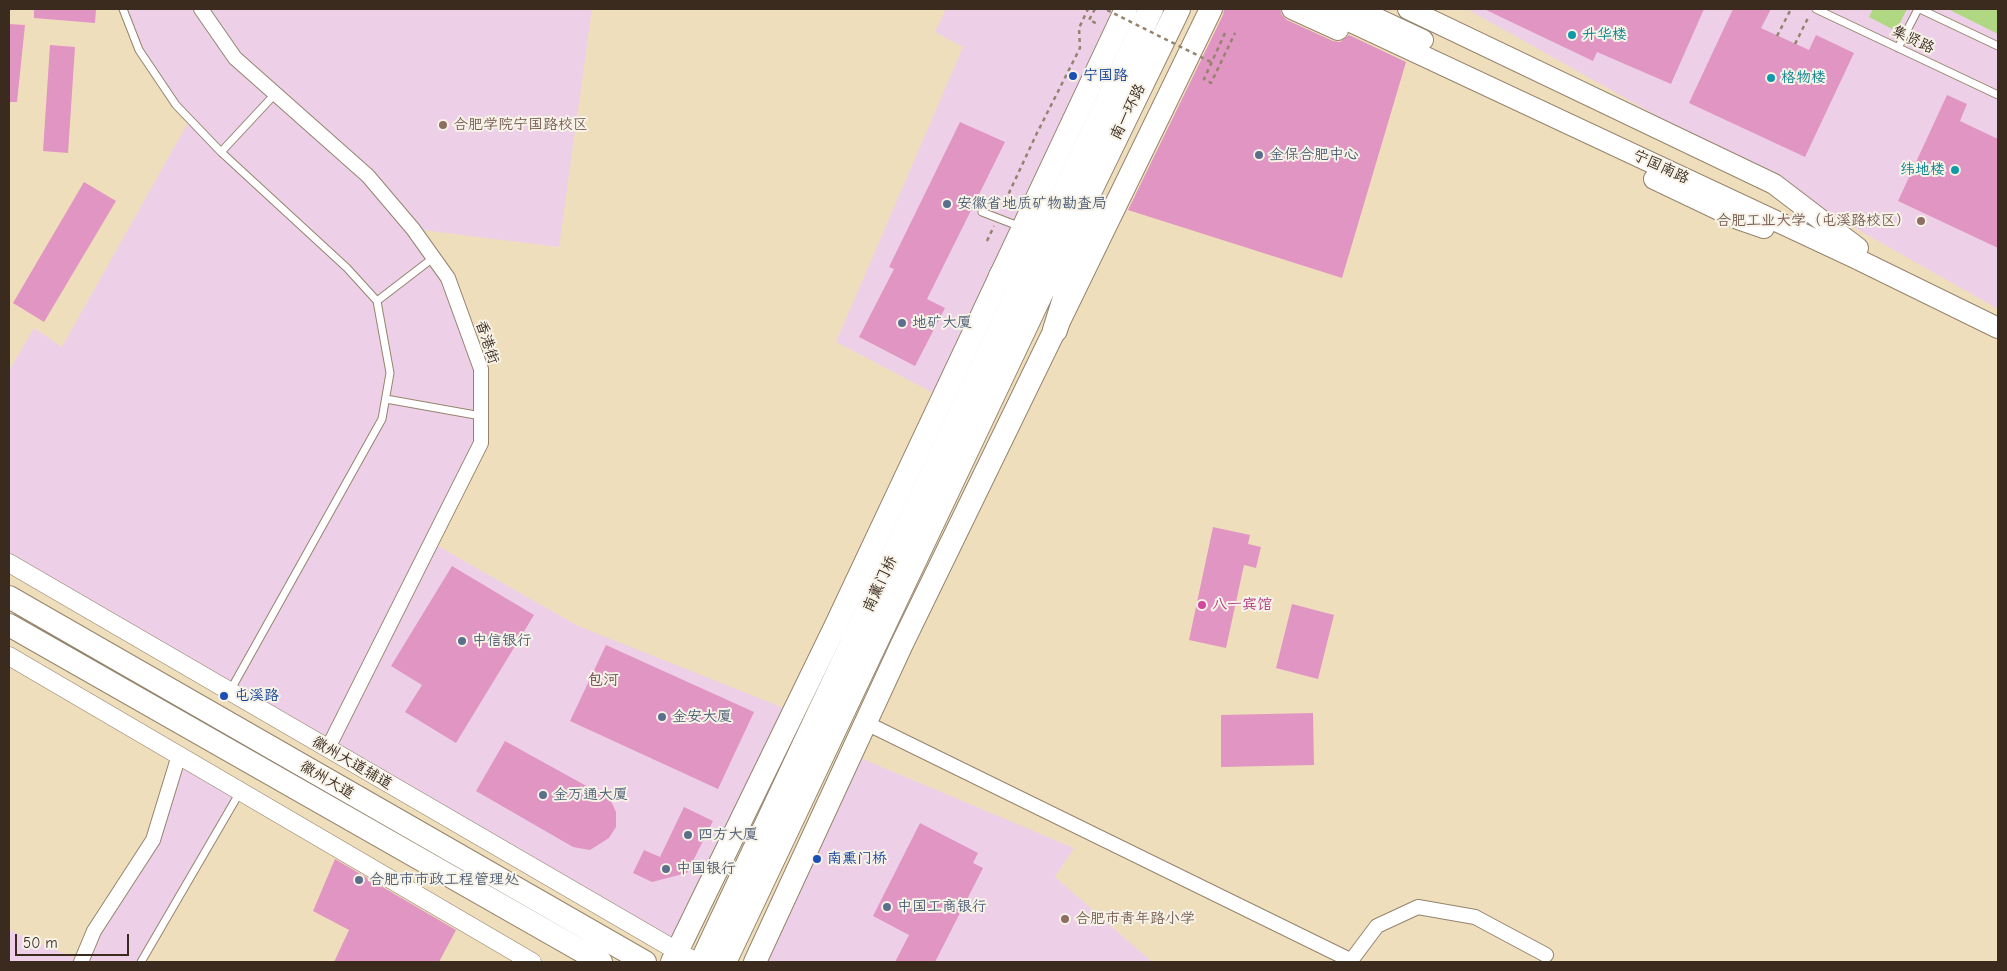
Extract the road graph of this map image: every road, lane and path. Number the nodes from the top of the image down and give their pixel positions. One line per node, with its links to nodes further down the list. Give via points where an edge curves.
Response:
1 (123, 9): 27 (lane, via 139,50 176,105)
2 (201, 9): 23 (street, 香港街, via 235,58)
3 (1088, 9): 28 (path, via 1079,28 1080,48)
4 (1095, 9): 22 (path, bridge, via 1089,20 1099,24 1107,10)
5 (1126, 9): 31 (main road)
6 (1150, 9): 26 (highway, 南一环路)
7 (1178, 9): 25 (highway, 南一环路)
8 (1211, 9): 38 (main road)
9 (1292, 9): 32 (main road, via 1738,219)
10 (1323, 9): 32 (main road, 宁国南路)
11 (1357, 9): 32 (main road, 宁国南路)
12 (1408, 9): 32 (main road, via 1774,184)
13 (1791, 9): 18 (path)
14 (1814, 9): 19 (path); 21 (lane, 集贤路)
15 (1919, 9): 20 (lane); 21 (lane)
16 (1225, 33): 22 (path)
17 (1235, 33): 22 (path, via 1211,83 1204,78)
18 (1777, 36)
19 (1795, 44)
20 (1998, 46)
21 (1898, 48): 24 (lane, 集贤路)
22 (1211, 62)
23 (275, 94): 27 (lane); 33 (street, 香港街, via 368,176 413,228)
24 (1998, 95)
25 (1116, 135): 29 (highway, 南一环路); 38 (highway)
26 (1088, 143): 29 (highway, 南一环路); 34 (highway)
27 (221, 152): 35 (lane)
28 (1010, 192)
29 (1068, 211): 58 (highway, 南薰门桥); 59 (highway, 南薰门桥)
30 (982, 212): 31 (lane)
31 (1023, 228): 34 (main road)
32 (1856, 253): 36 (main road, 宁国南路); 37 (main road, 宁国南路)
33 (433, 258): 35 (lane); 40 (street, 香港街, via 448,278 481,370)
34 (1001, 276): 51 (main road)
35 (377, 301): 39 (lane, via 390,373)
36 (1998, 313)
37 (1998, 328)
38 (1055, 330): 46 (main road)
39 (386, 399): 40 (lane); 45 (lane, via 382,419)
40 (481, 416): 47 (street, 香港街, via 481,443)
41 (9, 563): 45 (street, 徽州大道辅道)
42 (9, 597): 57 (main road, 徽州大道)
43 (9, 625): 56 (main road, 徽州大道)
44 (9, 656): 48 (street)
45 (230, 691): 47 (street, 徽州大道辅道)
46 (866, 723): 52 (street); 60 (main road)
47 (328, 748): 51 (street, 徽州大道辅道)
48 (178, 755): 49 (street); 53 (street, via 153,840 94,931)
49 (240, 791): 54 (lane); 55 (street)
50 (1546, 955): 52 (street, via 1475,918 1418,907 1377,926)
51 (682, 959)
52 (1350, 961)
53 (81, 962)
54 (141, 962)
55 (532, 962)
56 (601, 962)
57 (645, 962)
58 (702, 962)
59 (724, 962)
60 (755, 962)

